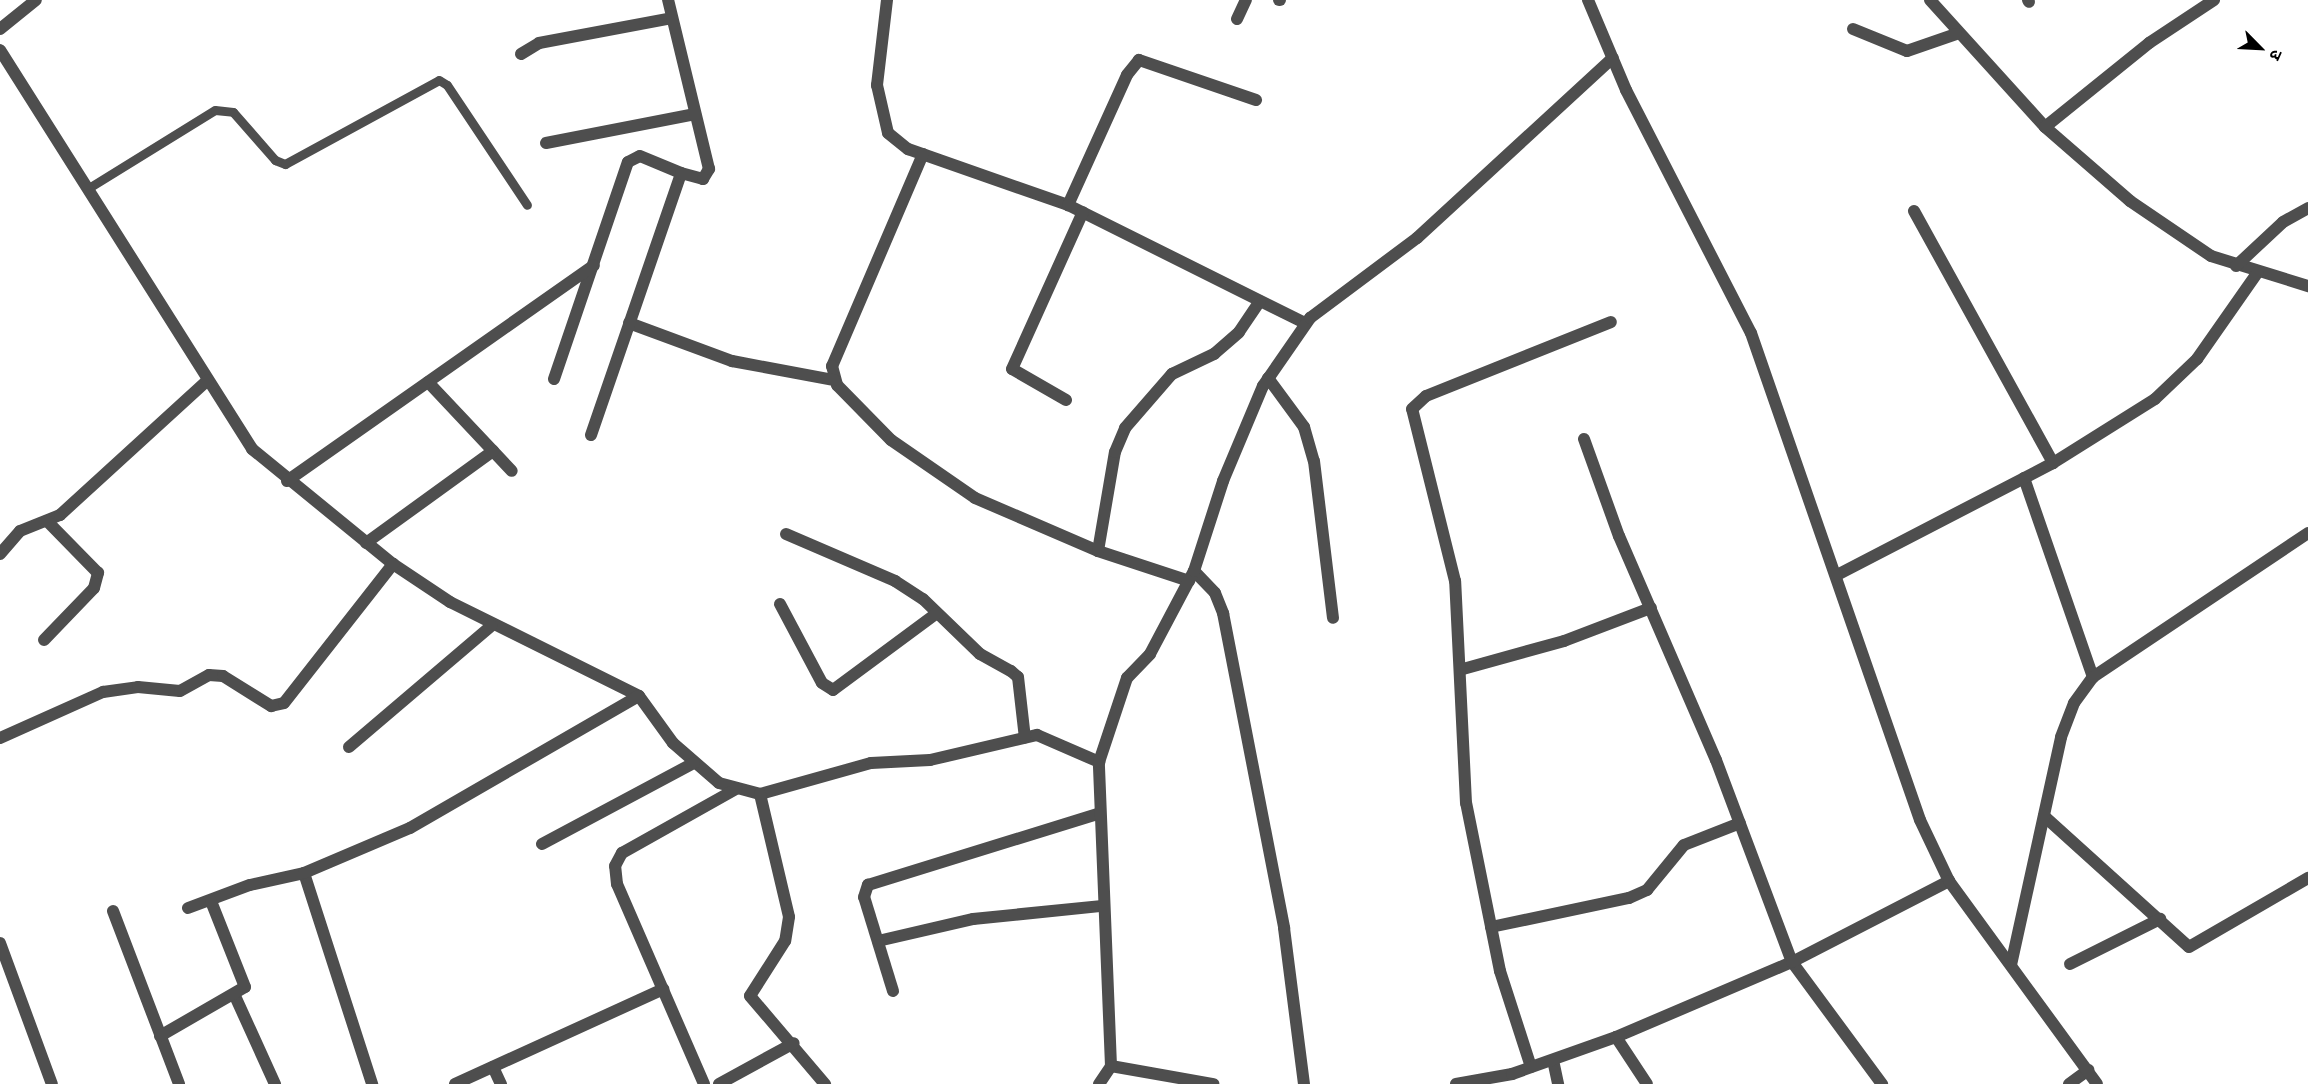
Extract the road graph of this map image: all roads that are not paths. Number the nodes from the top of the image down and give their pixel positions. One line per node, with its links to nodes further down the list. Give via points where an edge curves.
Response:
1 (36, 0): 10 (street)
2 (668, 0): 8 (street)
3 (887, 0): 20 (street, via 878,106 888,133)
4 (1246, 0): 9 (street)
5 (1588, 0): 15 (street)
6 (1930, 0): 12 (street)
7 (2214, 0): 18 (street, via 2149,43)
8 (672, 18): 14 (street, via 539,43); 17 (street)
9 (1237, 19)
10 (0, 29)
11 (1853, 29): 12 (street, via 1907,51)
12 (1956, 34): 18 (street)
13 (0, 50): 22 (street)
14 (521, 54)
15 (1613, 58): 35 (street, via 1426,230); 56 (street, via 1751,333)
16 (1256, 100): 24 (street, via 1140,60 1127,75)
17 (695, 114): 19 (street); 21 (street, via 709,169 703,179)
18 (2045, 128): 29 (street, via 2130,201 2211,256)
19 (546, 144)
20 (923, 154): 24 (street); 39 (street, via 832,366)
21 (681, 173): 28 (street, via 633,156); 34 (street)
22 (87, 189): 23 (lane, via 215,110 233,112 275,160 285,164 439,80 447,85); 38 (street)
23 (527, 205)
24 (1068, 205): 26 (street)
25 (2308, 208): 29 (street, via 2283,222)
26 (1083, 212): 32 (street); 41 (street, via 1012,369)
27 (1914, 212): 45 (street)
28 (594, 265): 37 (street); 40 (street)
29 (2236, 266): 30 (street)
30 (2258, 272): 31 (street); 45 (street, via 2176,382)
31 (2308, 286)
32 (1260, 301): 35 (street); 53 (street, via 1239,332 1214,354 1165,380 1125,428 1115,452)
33 (1611, 322): 64 (street, via 1426,396 1412,409 1455,581)
34 (629, 323): 39 (street, via 732,361); 42 (street)
35 (1305, 323): 36 (street)
36 (1268, 378): 57 (street, via 1223,481); 61 (street, via 1304,427 1314,461)
37 (554, 379)
38 (208, 380): 48 (street, via 252,449); 49 (street, via 60,515)
39 (834, 380): 53 (street, via 928,469 975,498)
40 (428, 382): 44 (street); 48 (street)
41 (1066, 400)
42 (591, 435)
43 (1584, 439): 59 (street)
44 (493, 451): 46 (street); 52 (street)
45 (2053, 463): 47 (street)
46 (512, 471)
47 (2024, 478): 56 (street); 65 (street)
48 (287, 481): 52 (street)
49 (46, 521): 54 (street, via 20,531); 63 (street, via 98,573 94,588)
50 (2308, 533): 65 (street)
51 (786, 534): 60 (street, via 895,581)
52 (366, 543): 55 (street)
53 (1098, 550): 57 (street)
54 (0, 554)
55 (393, 564): 62 (street); 67 (street, via 284,703 271,706 223,676 209,675 180,691 138,687 103,692)
56 (1837, 574): 80 (street, via 1920,820)
57 (1191, 576): 70 (street, via 1150,654 1127,678); 115 (street, via 1215,593 1223,614 1284,928)
58 (780, 604): 60 (street, via 822,683 832,690)
59 (1651, 608): 64 (street, via 1564,641); 76 (street)
60 (937, 614): 68 (street, via 980,654 1018,677)
61 (1333, 618)
62 (490, 626): 66 (street); 69 (street)
63 (44, 640)
64 (1463, 669): 86 (street, via 1466,803)
65 (2093, 677): 75 (street, via 2073,703 2061,737)
66 (639, 696): 71 (street); 78 (street, via 410,828)
67 (0, 738)
68 (1025, 738): 70 (street, via 1047,737); 73 (street, via 930,760 871,763)
69 (350, 747)
70 (1099, 762): 74 (street)
71 (694, 764): 72 (street); 77 (street)
72 (736, 789): 73 (street); 92 (street, via 622,853 615,866 617,884)
73 (760, 794): 97 (street, via 789,917 785,941 750,996)
74 (1098, 814): 82 (street); 87 (street, via 868,885 864,897)
75 (2044, 816): 85 (street); 91 (street)
76 (1740, 823): 86 (street, via 1684,845 1647,890 1629,898); 89 (street)
77 (542, 844)
78 (304, 873): 81 (street); 107 (street)
79 (2308, 878): 85 (street, via 2195,947 2185,945)
80 (1949, 881): 89 (street); 91 (street)
81 (211, 900): 83 (street); 94 (street, via 245,987)
82 (1102, 906): 87 (street, via 973,919); 99 (street)
83 (188, 908)
84 (112, 910): 95 (street)
85 (2160, 919): 90 (street)
86 (1491, 927): 101 (street)
87 (878, 941): 93 (street)
88 (0, 943): 104 (street)
89 (1792, 962): 96 (street); 119 (street)
90 (2070, 964)
91 (2011, 965): 102 (street)
92 (663, 989): 100 (street); 110 (street)
93 (893, 991)
94 (235, 996): 95 (street); 106 (street)
95 (160, 1036): 105 (street)
96 (1616, 1037): 98 (street); 118 (street)
97 (794, 1043): 111 (street); 112 (street)
98 (1552, 1060): 101 (street); 117 (street)
99 (1111, 1066): 113 (street); 114 (street)
100 (493, 1067): 108 (street); 109 (street)
101 (1531, 1067): 103 (street)
102 (2088, 1070): 120 (street); 121 (street)
103 (1513, 1079): 116 (street)
104 (52, 1084)
105 (179, 1084)
106 (276, 1084)
107 (372, 1084)
108 (455, 1084)
109 (501, 1084)
110 (704, 1084)
111 (719, 1084)
112 (825, 1084)
113 (1099, 1084)
114 (1213, 1084)
115 (1304, 1084)
116 (1456, 1084)
117 (1558, 1084)
118 (1647, 1084)
119 (1882, 1084)
120 (2069, 1084)
121 (2097, 1084)

